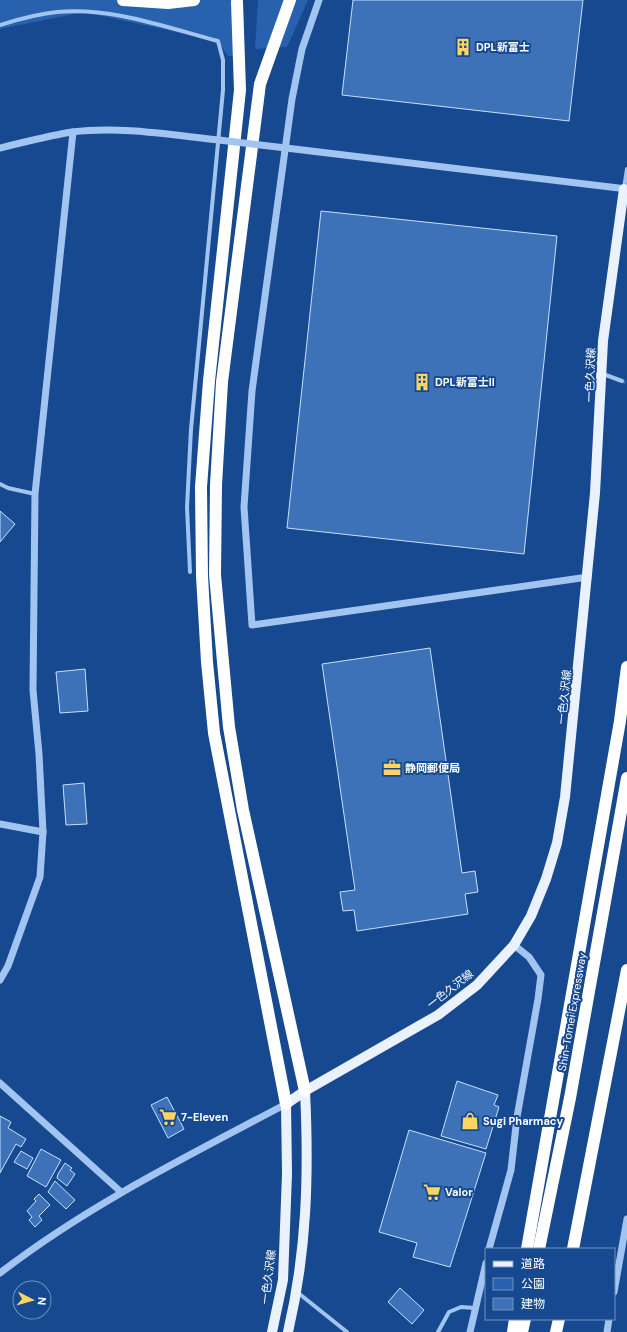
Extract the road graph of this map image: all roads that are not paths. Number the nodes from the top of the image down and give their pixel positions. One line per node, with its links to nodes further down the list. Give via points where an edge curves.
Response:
1 (123, 0): 2 (highway, via 168,3)
2 (194, 0)
3 (290, 0): 27 (highway, via 260,84 222,382 216,485 215,574 229,727 243,810)
4 (319, 0): 10 (street, via 302,49)
5 (237, 2): 28 (highway, via 240,90 205,434 201,487 202,576 214,733)
6 (0, 25): 8 (street, via 58,12 100,13 157,23 218,41 223,60)
7 (73, 132): 8 (street, via 124,131); 9 (street); 16 (street)
8 (219, 140): 10 (street, bridge); 17 (street, via 191,429 187,507)
9 (0, 148)
10 (286, 148): 12 (street); 18 (street, via 252,391 244,507 252,625)
11 (627, 169): 12 (street)
12 (626, 189): 13 (main road, 一色久沢線, via 603,341)
13 (602, 374): 14 (street); 18 (main road, 一色久沢線, via 596,493)
14 (622, 381)
15 (0, 484): 16 (street)
16 (35, 494): 22 (street, via 33,690)
17 (190, 572)
18 (588, 577): 23 (main road, 一色久沢線, via 565,797 557,843 531,916)
19 (627, 668): 32 (highway, via 620,721)
20 (627, 778): 33 (highway, Shin-Tomei Expressway, via 570,1098)
21 (0, 824): 22 (street)
22 (43, 832): 25 (street, via 40,877 8,966)
23 (514, 945): 27 (main road, 一色久沢線, via 477,985 438,1015); 31 (street, via 529,957 541,975 517,1117 511,1170)
24 (627, 970): 34 (highway)
25 (0, 980)
26 (0, 1083): 29 (street)
27 (305, 1091): 28 (main road, 一色久沢線); 38 (main road, via 307,1207)
28 (286, 1104): 29 (street); 44 (main road, 一色久沢線, via 287,1174 283,1280)
29 (121, 1192): 36 (street)
30 (627, 1219): 37 (street)
31 (489, 1248)
32 (527, 1248)
33 (539, 1248)
34 (573, 1248)
35 (485, 1267): 39 (street)
36 (0, 1273)
37 (615, 1286)
38 (297, 1292): 45 (main road); 46 (street)
39 (475, 1308): 47 (street, via 462,1307 449,1312); 48 (street)
40 (515, 1320): 49 (highway)
41 (525, 1320): 50 (highway)
42 (559, 1320): 51 (highway)
43 (609, 1320): 52 (street)
44 (272, 1332)
45 (288, 1332)
46 (347, 1332)
47 (438, 1332)
48 (470, 1332)
49 (513, 1332)
50 (522, 1332)
51 (556, 1332)
52 (607, 1332)

